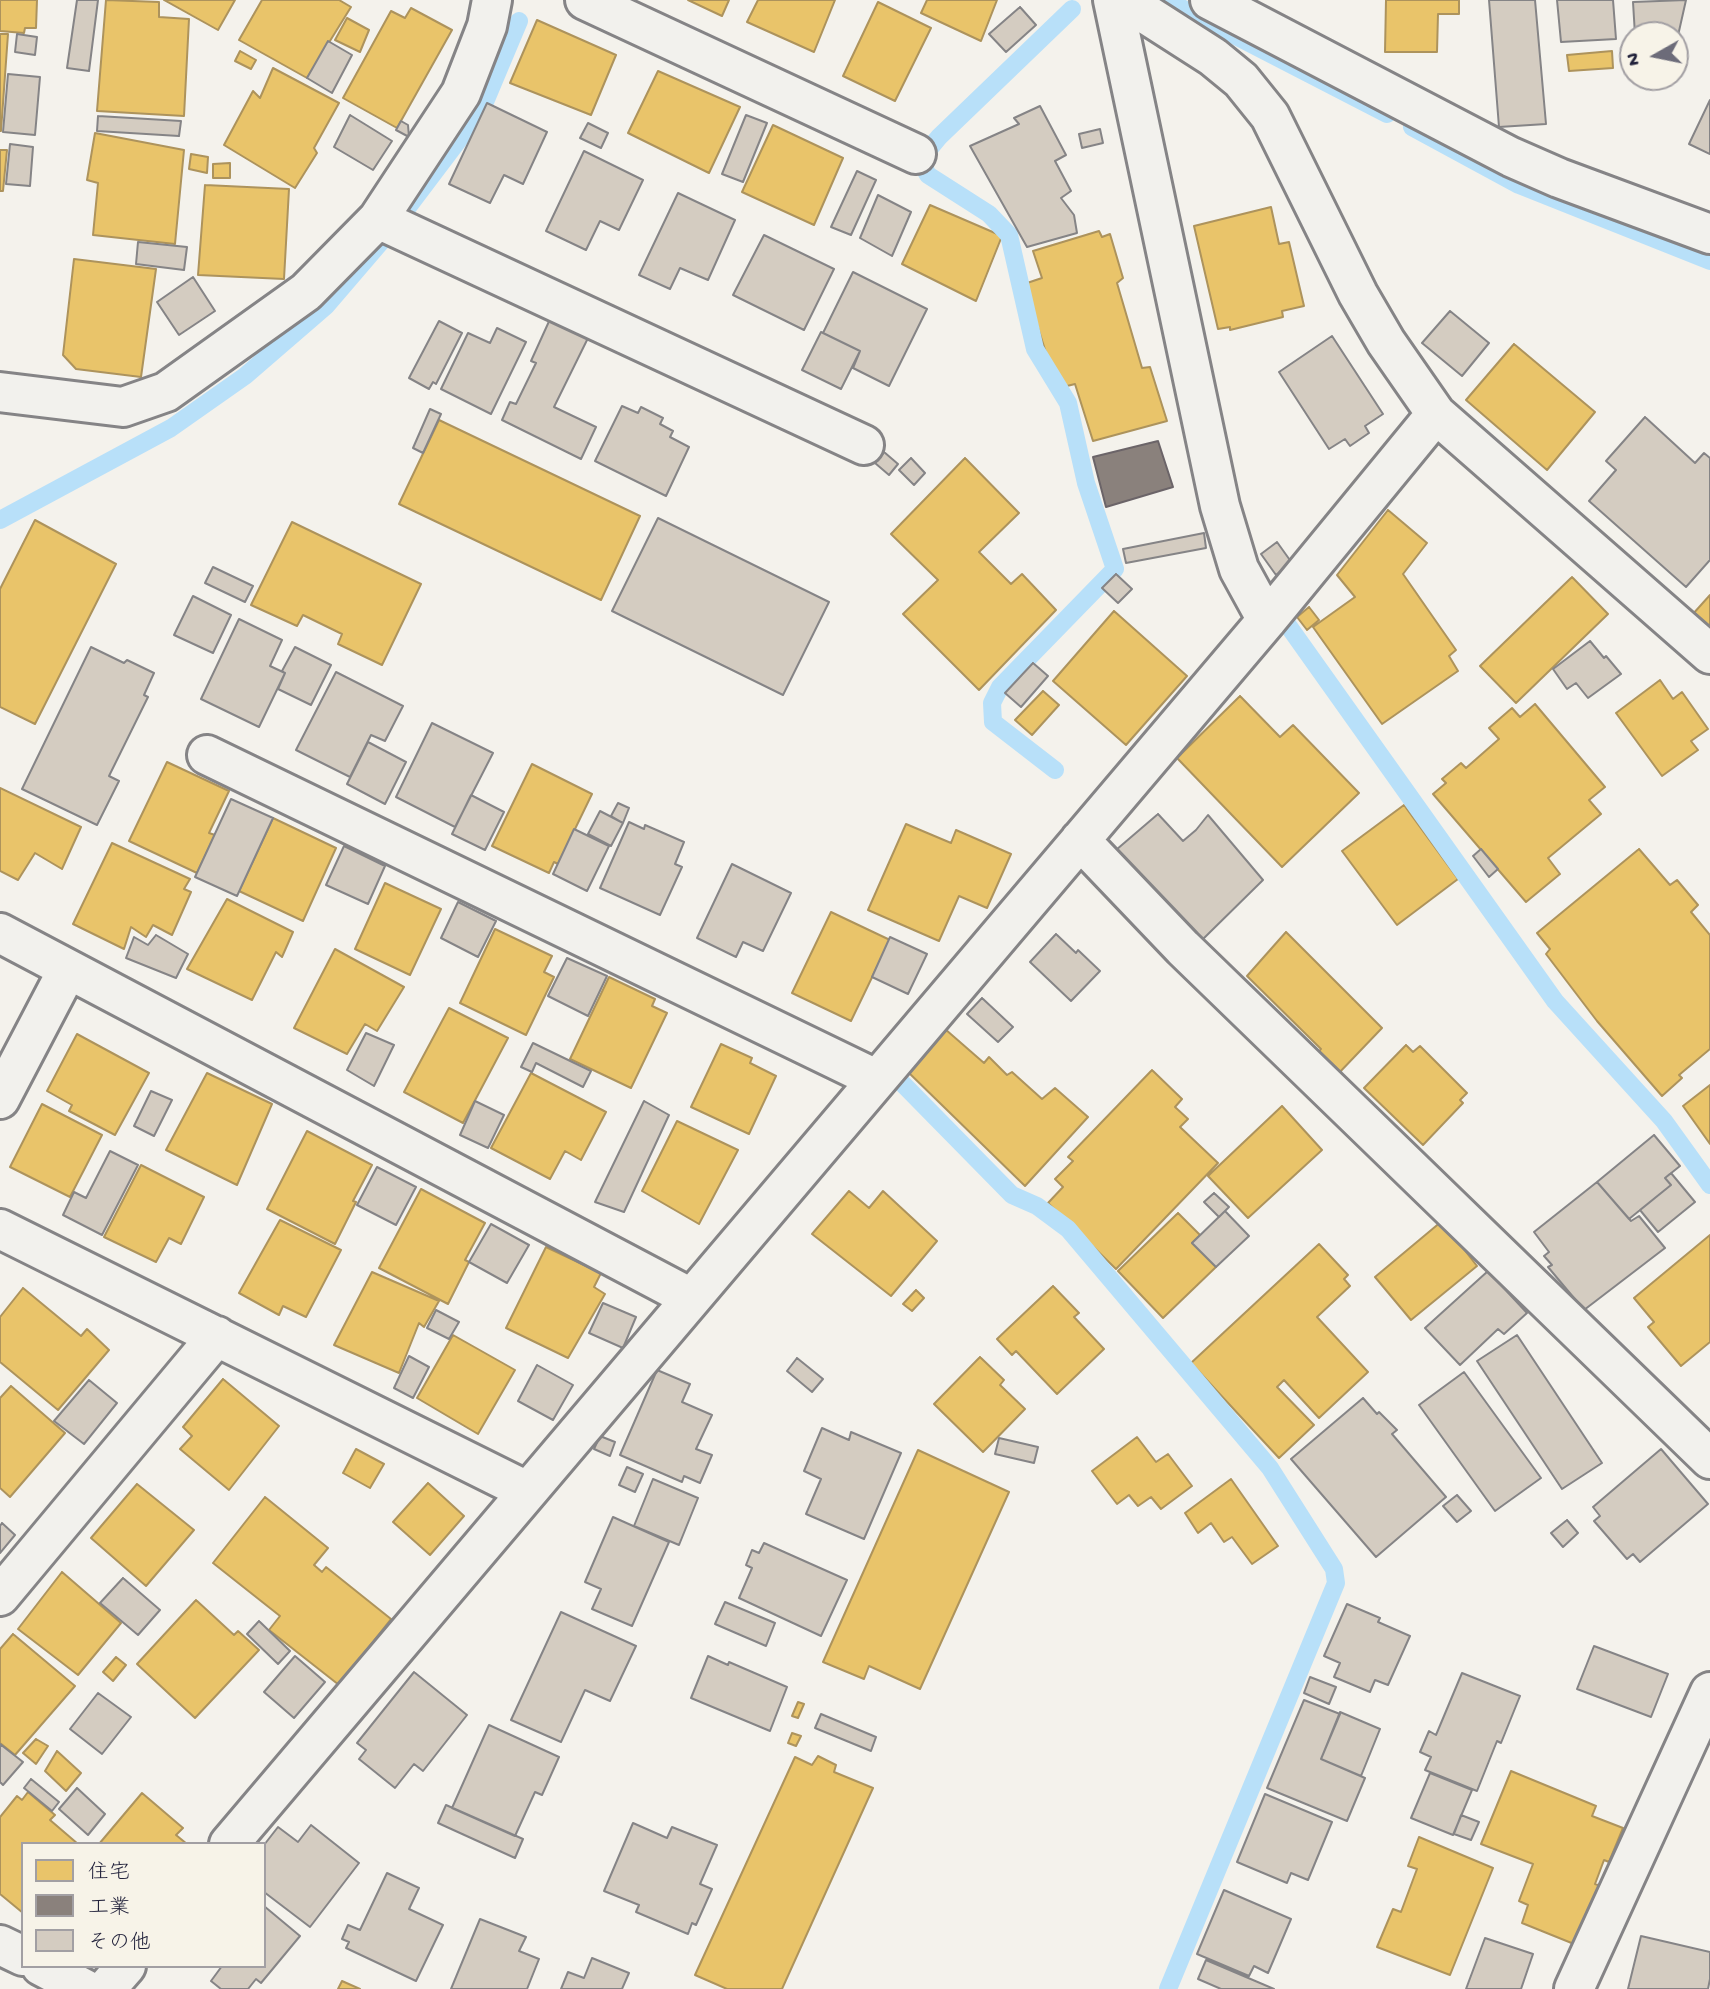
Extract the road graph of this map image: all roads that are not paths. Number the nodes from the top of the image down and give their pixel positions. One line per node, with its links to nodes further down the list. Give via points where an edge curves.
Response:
1 (492, 0): 7 (street, via 461,93)
2 (585, 0): 6 (street)
3 (1113, 0): 5 (street); 12 (street, via 1220,506 1239,569)
4 (1210, 0): 8 (street, via 1511,158)
5 (1153, 7): 10 (street, via 1241,80 1270,116 1358,294)
6 (916, 154)
7 (393, 225): 9 (street, via 166,392 123,407); 11 (street)
8 (1710, 234)
9 (0, 392)
10 (1436, 414): 12 (street); 13 (street)
11 (864, 445)
12 (1266, 620): 15 (street)
13 (1710, 654)
14 (207, 755): 18 (street)
15 (1080, 840): 18 (street); 23 (street, via 1183,948)
16 (0, 933): 17 (street)
17 (68, 969): 19 (street); 21 (street)
18 (876, 1079): 21 (street)
19 (0, 1099)
20 (0, 1228): 22 (street)
21 (691, 1298): 24 (street)
22 (217, 1336): 24 (street); 25 (street)
23 (1710, 1459)
24 (527, 1491): 27 (street)
25 (0, 1596)
26 (1710, 1692): 34 (street)
27 (231, 1842)
28 (0, 1945): 29 (street)
29 (21, 1955)
30 (45, 1968): 32 (street)
31 (124, 1968): 33 (street)
32 (85, 1989)
33 (106, 1989)
34 (1574, 1989)

